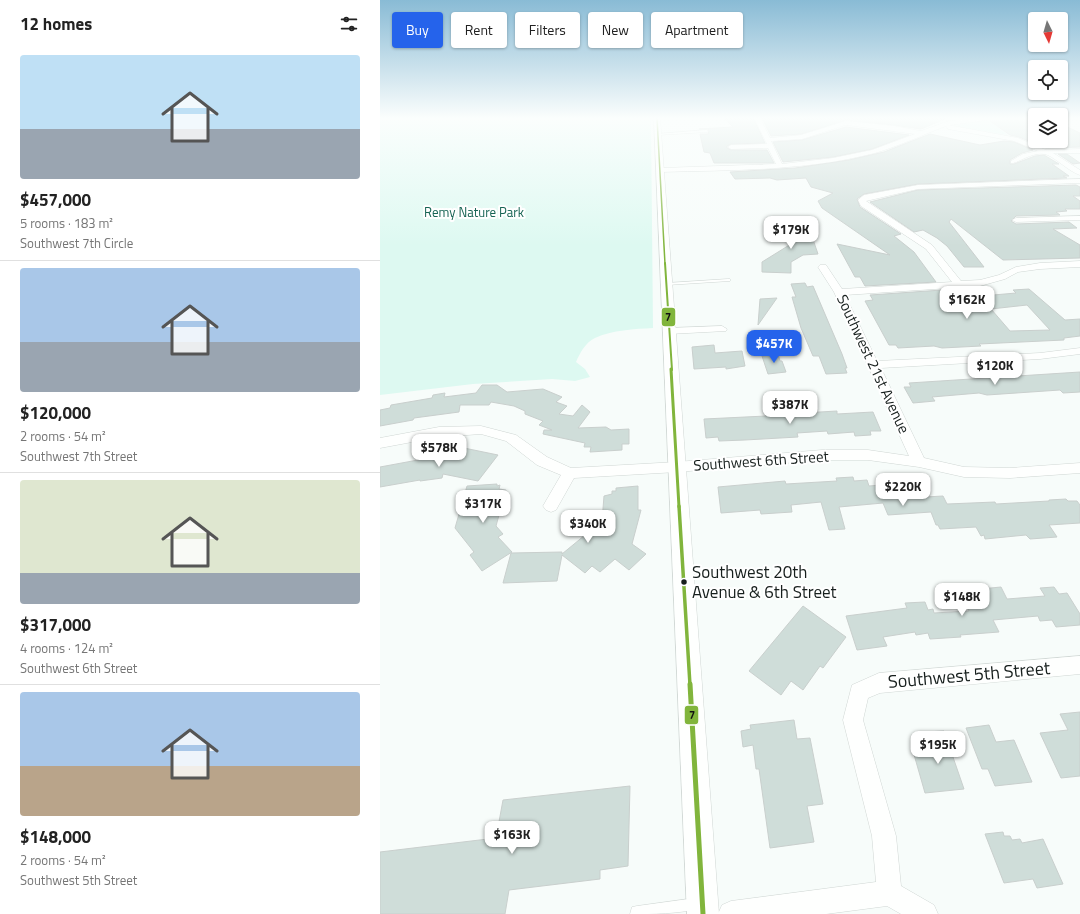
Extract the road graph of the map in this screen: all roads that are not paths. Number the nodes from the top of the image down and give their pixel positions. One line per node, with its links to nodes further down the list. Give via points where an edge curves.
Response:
1 (660, 161): 6 (street)
2 (777, 161): 5 (street)
3 (831, 161): 5 (street)
4 (1060, 161): 7 (street)
5 (780, 166): 6 (street)
6 (661, 170): 14 (street)
7 (1080, 173)
8 (1080, 182): 15 (street, via 918,187 862,200 864,204 929,247)
9 (1080, 218): 10 (street)
10 (1016, 220)
11 (1080, 264): 15 (street, via 1016,270 980,283)
12 (823, 267): 16 (street, Southwest 21st Avenue)
13 (728, 280): 14 (lane)
14 (667, 284): 18 (street)
15 (959, 285): 16 (street)
16 (839, 292): 20 (street, Southwest 21st Avenue)
17 (722, 329): 18 (street)
18 (669, 331): 23 (street)
19 (1080, 351): 20 (street, via 1040,356)
20 (874, 366): 22 (street, Southwest 21st Avenue)
21 (380, 443): 25 (street, Southwest 6th Street, via 439,432 481,430 511,438 542,461)
22 (919, 462): 23 (street, Southwest 6th Street, via 868,456 822,455); 24 (street, Southwest 6th Street, via 964,472 1010,473)
23 (677, 467): 25 (street, Southwest 6th Street); 29 (street)
24 (1080, 468)
25 (570, 473): 26 (street)
26 (552, 506)
27 (1080, 665): 28 (street, Southwest 5th Street, via 879,683 859,692 853,720 884,836)
28 (889, 893): 31 (street); 32 (street)
29 (702, 909): 30 (lane)
30 (636, 914)
31 (731, 914)
32 (925, 914)

